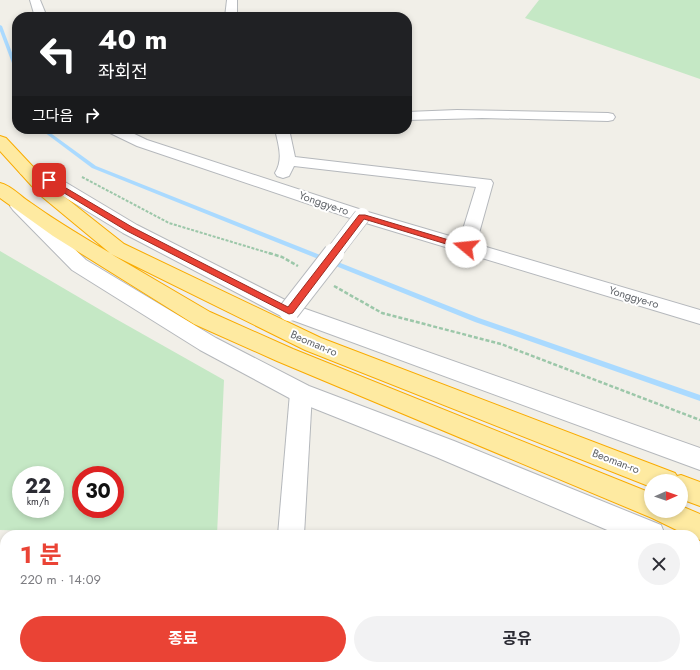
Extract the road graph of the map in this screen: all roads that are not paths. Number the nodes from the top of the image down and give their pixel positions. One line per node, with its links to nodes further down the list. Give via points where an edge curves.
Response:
1 (35, 0): 3 (street)
2 (232, 0): 4 (street)
3 (39, 12)
4 (231, 12)
5 (412, 116): 6 (street, via 449,113)
6 (608, 117)
7 (123, 134): 12 (street, Yonggye-ro, via 142,143)
8 (283, 134): 10 (street)
9 (0, 141): 11 (highway, Beoman-ro)
10 (289, 161): 12 (street, via 288,168); 15 (street, via 485,183)
11 (27, 170): 16 (street, via 66,190 130,229); 20 (highway, Beoman-ro, via 46,191 124,253 313,344)
12 (272, 185): 14 (street, Yonggye-ro)
13 (6, 194): 18 (street, via 79,265 208,344); 23 (highway, Beoman-ro, via 60,232 202,318 285,355)
14 (362, 216): 15 (street, Yonggye-ro); 16 (street, bridge)
15 (466, 247): 17 (street, Yonggye-ro)
16 (289, 311): 19 (street)
17 (700, 317)
18 (301, 393): 26 (street); 27 (street, via 445,449)
19 (700, 459)
20 (648, 474)
21 (688, 490): 22 (highway)
22 (700, 494)
23 (644, 503)
24 (679, 518): 25 (highway)
25 (700, 527)
26 (291, 530)
27 (639, 530)

